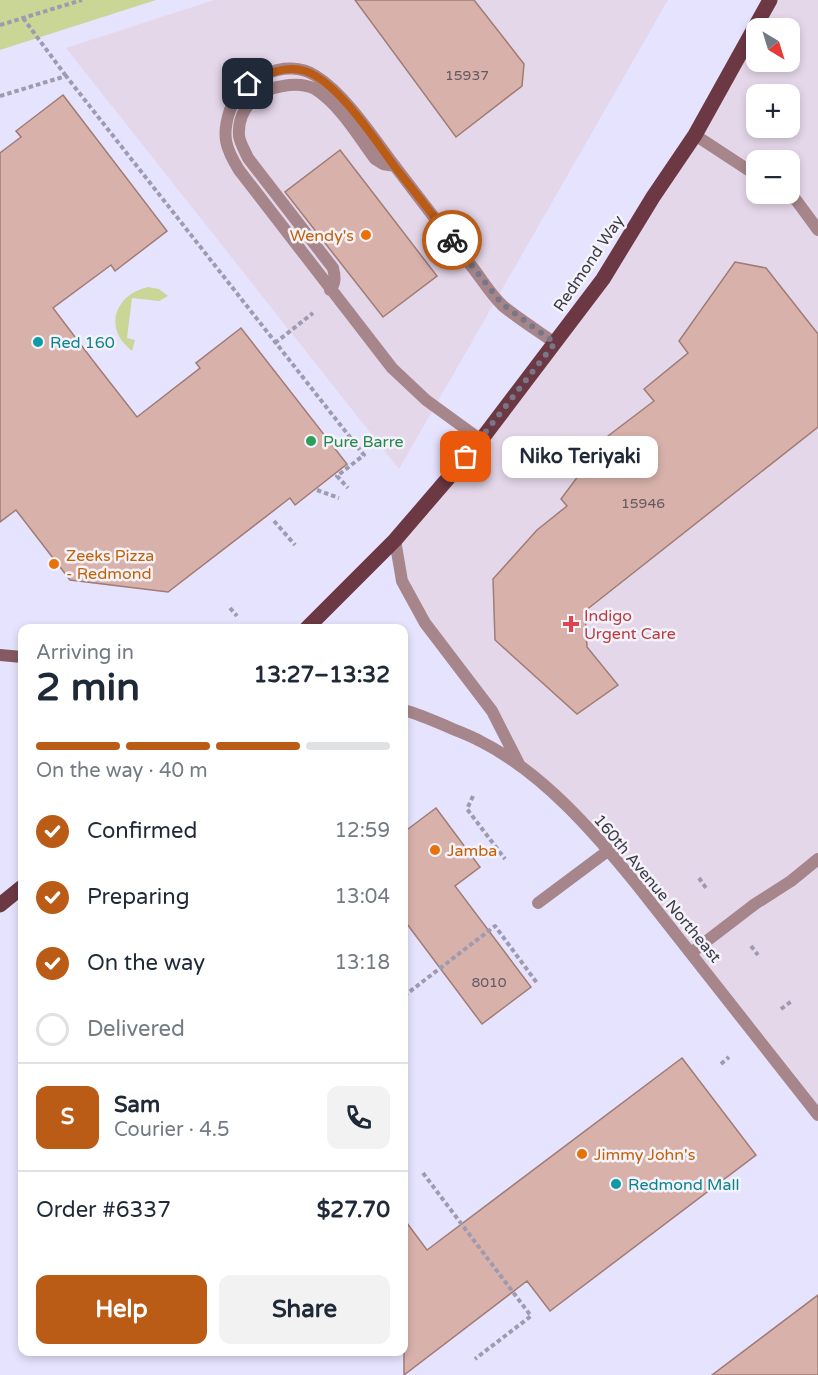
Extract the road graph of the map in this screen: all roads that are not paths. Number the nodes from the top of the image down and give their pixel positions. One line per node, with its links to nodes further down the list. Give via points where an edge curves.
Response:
1 (770, 0): 2 (main road, Redmond Way)
2 (695, 135): 3 (street); 6 (main road, Redmond Way, via 603,279)
3 (746, 168)
4 (799, 204): 5 (street)
5 (818, 230)
6 (555, 343): 7 (main road, Redmond Way); 7 (street, via 502,304 355,114 316,75 287,69 266,74 248,84 237,97 226,124 225,142 239,170 404,381)
7 (481, 440): 8 (main road, Redmond Way)
8 (394, 540): 9 (main road, Redmond Way); 13 (street, via 402,581 425,623 492,711)
9 (311, 624)
10 (0, 655): 11 (main road)
11 (18, 657)
12 (408, 711): 13 (street, 160th Avenue Northeast, via 481,741)
13 (521, 767): 14 (street, 160th Avenue Northeast, via 566,805)
14 (609, 850): 17 (street); 19 (street, 160th Avenue Northeast)
15 (818, 859): 19 (street)
16 (18, 890): 18 (main road)
17 (538, 903)
18 (0, 905)
19 (692, 953): 20 (street, 160th Avenue Northeast)
20 (818, 1115)

